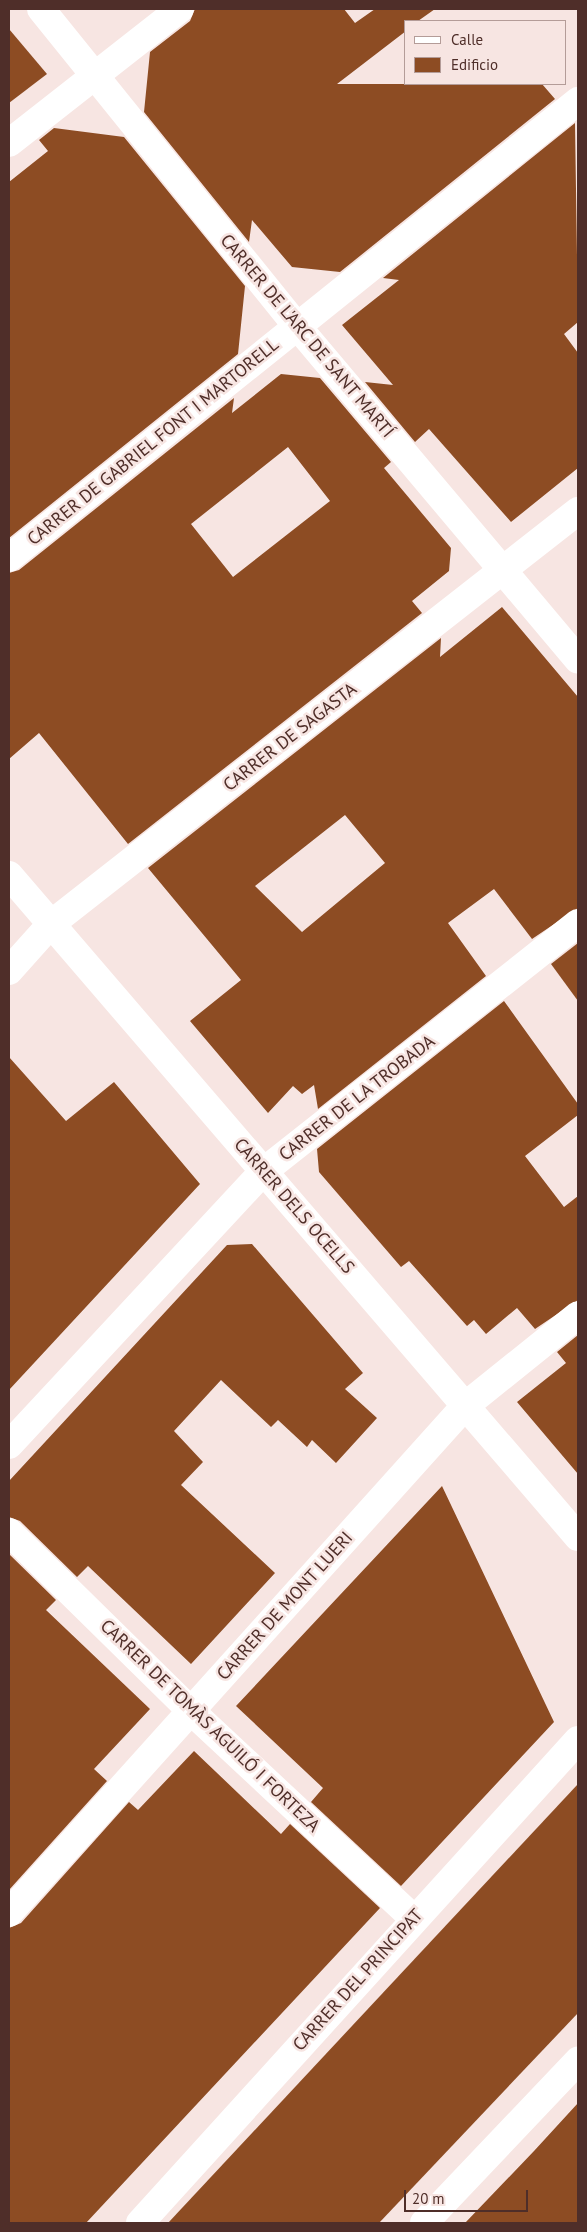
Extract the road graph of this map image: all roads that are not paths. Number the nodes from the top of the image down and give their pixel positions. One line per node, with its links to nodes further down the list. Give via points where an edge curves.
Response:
1 (41, 9): 3 (street, CARRER DE L'ARC DE SANT MARTÍ)
2 (180, 9): 3 (street)
3 (94, 77): 5 (street); 6 (street, CARRER DE L'ARC DE SANT MARTÍ)
4 (578, 101): 6 (street, CARRER DE GABRIEL FONT I MARTORELL)
5 (9, 143)
6 (296, 326): 8 (street, CARRER DE GABRIEL FONT I MARTORELL); 9 (street, CARRER DE L'ARC DE SANT MARTÍ)
7 (578, 511): 9 (street, CARRER DE SAGASTA)
8 (9, 558)
9 (505, 569): 10 (street, CARRER DE L'ARC DE SANT MARTÍ); 13 (street, CARRER DE SAGASTA)
10 (578, 660)
11 (9, 875): 13 (street, CARRER DELS OCELLS)
12 (578, 923): 15 (street, CARRER DE LA TROBADA)
13 (51, 924): 14 (street, CARRER DE SAGASTA); 15 (street, CARRER DELS OCELLS)
14 (9, 971)
15 (264, 1171): 17 (street, CARRER DELS OCELLS); 18 (street, CARRER DE LA TROBADA)
16 (578, 1315): 17 (street, CARRER DE MONT LUERI)
17 (465, 1406): 20 (street, CARRER DELS OCELLS); 21 (street, CARRER DE MONT LUERI)
18 (9, 1446)
19 (9, 1532): 21 (street, CARRER DE TOMÀS AGUILÓ I FORTEZA)
20 (578, 1537)
21 (190, 1711): 23 (street, CARRER DE MONT LUERI); 24 (street, CARRER DE TOMÀS AGUILÓ I FORTEZA)
22 (578, 1740): 24 (street, CARRER DEL PRINCIPAT)
23 (9, 1913)
24 (413, 1918): 26 (street, CARRER DEL PRINCIPAT)
25 (578, 2061): 27 (street)
26 (140, 2223)
27 (424, 2223)

